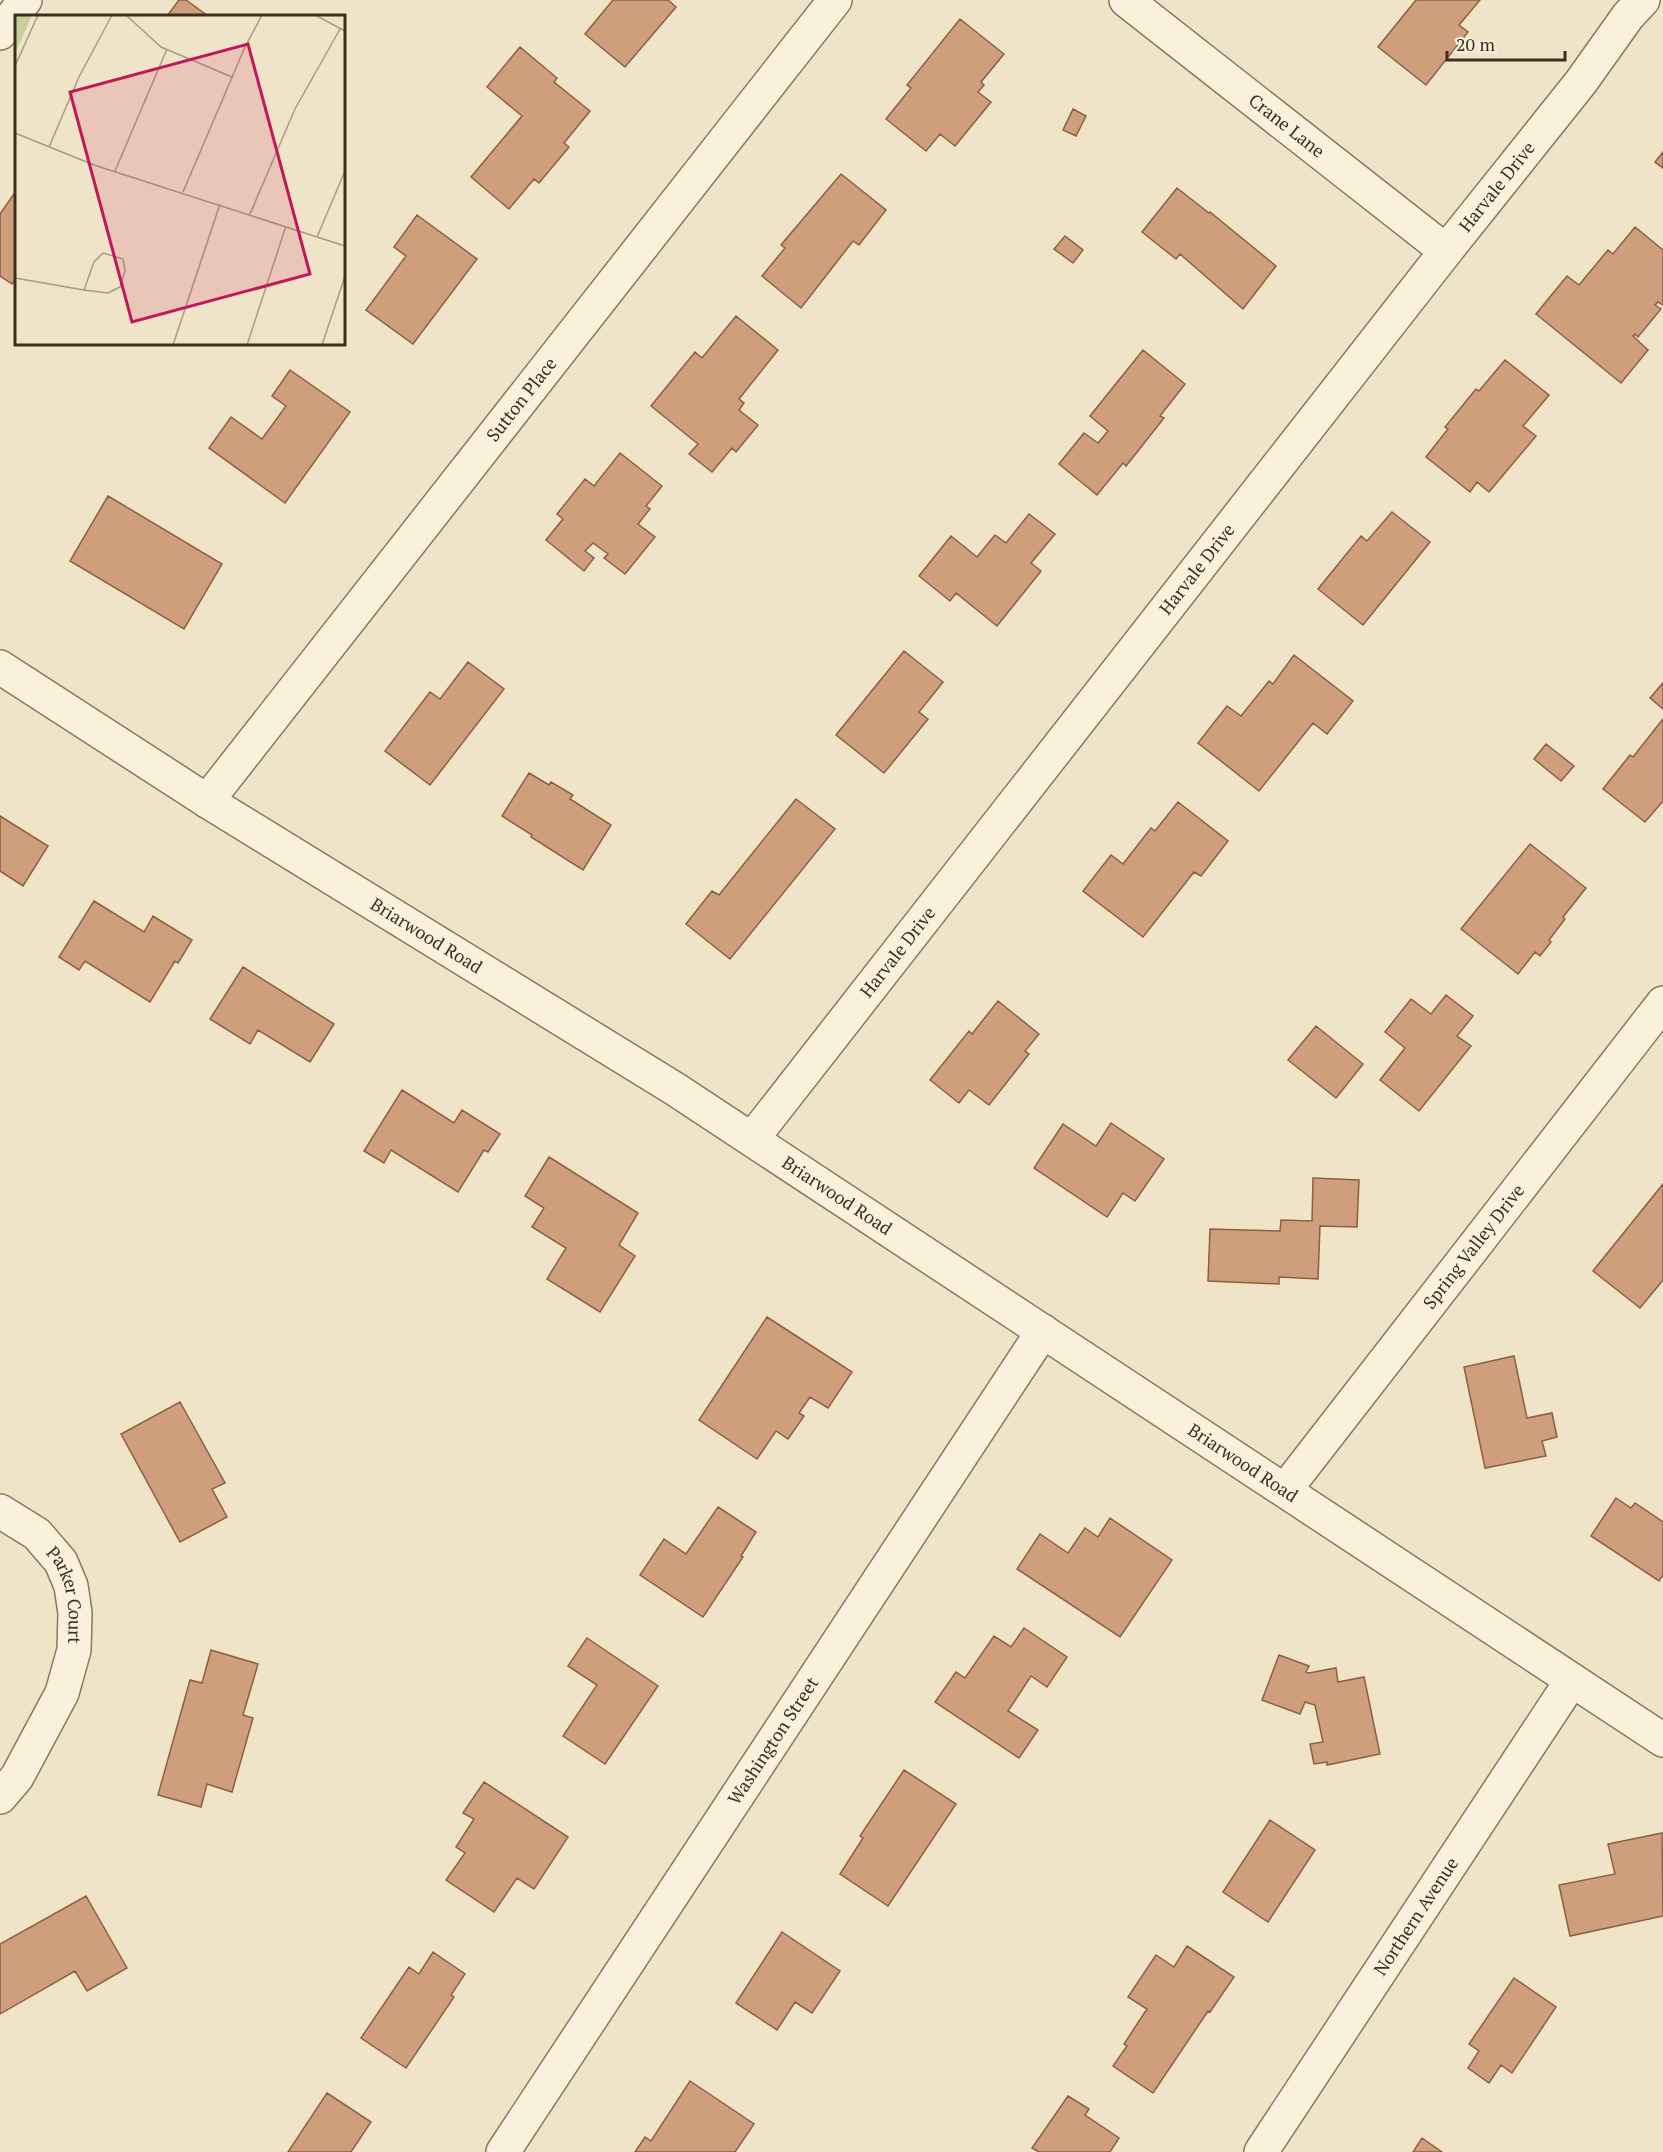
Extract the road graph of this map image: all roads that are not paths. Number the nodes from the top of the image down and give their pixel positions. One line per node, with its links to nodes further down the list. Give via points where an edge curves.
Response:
1 (25, 0): 5 (street)
2 (836, 0): 8 (street, Sutton Place)
3 (1126, 0): 6 (street, Crane Lane)
4 (1643, 0): 6 (street, Harvale Drive)
5 (0, 33)
6 (1446, 251): 10 (street, Harvale Drive)
7 (0, 667): 8 (street, Briarwood Road)
8 (207, 801): 10 (street, Briarwood Road)
9 (1663, 1004): 12 (street, Spring Valley Drive)
10 (752, 1139): 11 (street, Briarwood Road)
11 (1043, 1330): 12 (street, Briarwood Road); 17 (street, Washington Street)
12 (1285, 1491): 14 (street, Briarwood Road)
13 (0, 1511): 16 (street, Parker Court, via 37,1534 61,1562 71,1586 75,1613 74,1650 62,1693 17,1777)
14 (1572, 1680): 15 (street, Briarwood Road); 18 (street, Northern Avenue)
15 (1663, 1740)
16 (0, 1797)
17 (503, 2152)
18 (1261, 2152)

